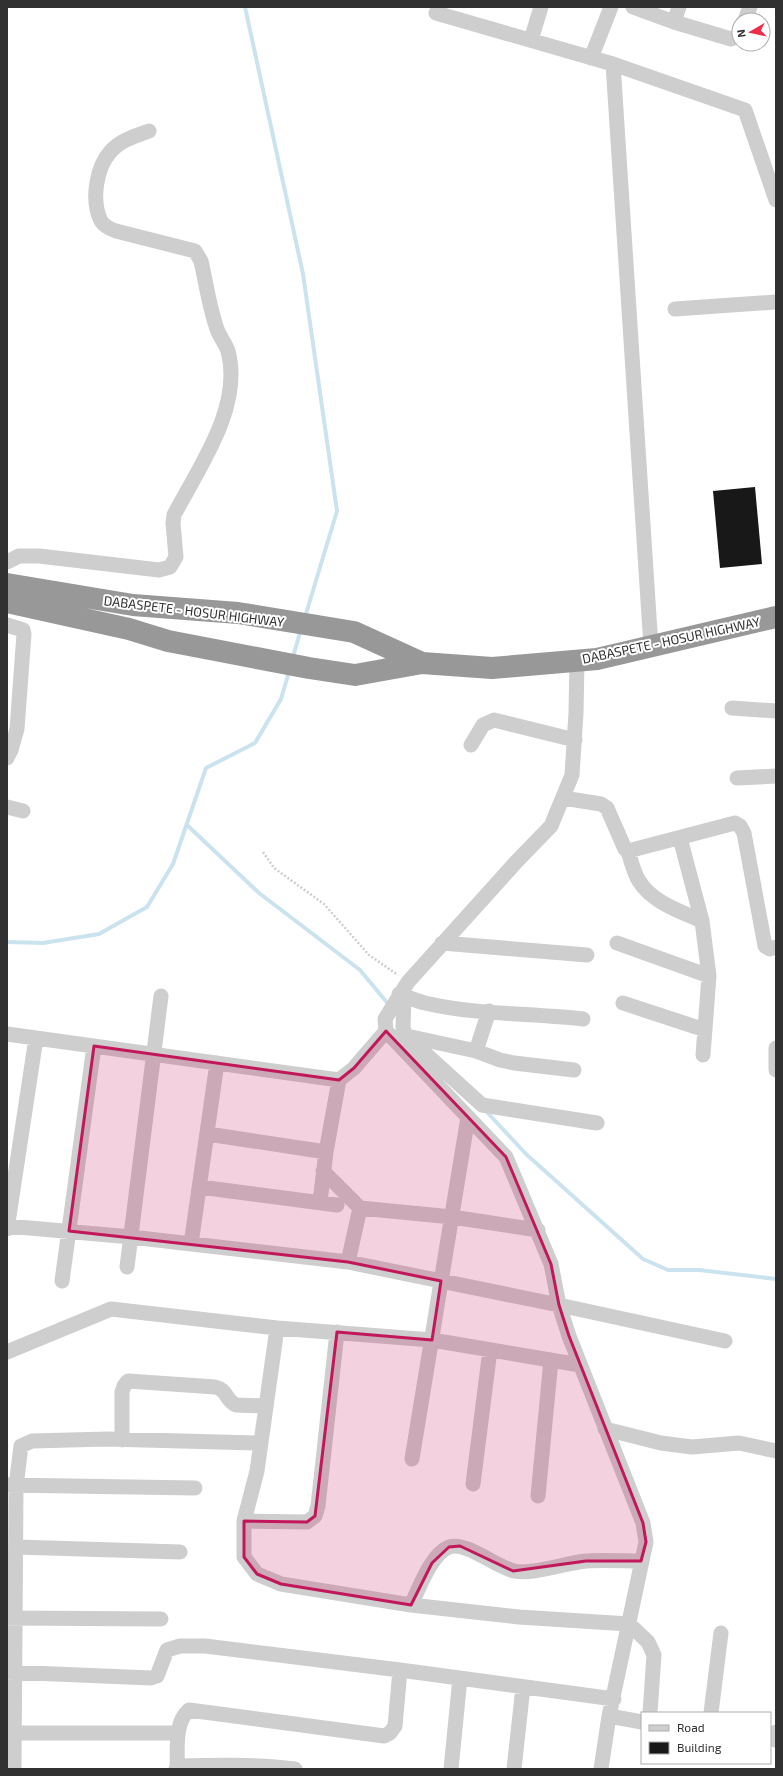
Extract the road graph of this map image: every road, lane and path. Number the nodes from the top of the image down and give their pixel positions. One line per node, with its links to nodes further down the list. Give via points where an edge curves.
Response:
1 (541, 7): 8 (street)
2 (611, 7): 9 (street)
3 (633, 7): 6 (street)
4 (679, 7): 6 (street)
5 (436, 13): 8 (street)
6 (674, 22): 7 (street)
7 (731, 39)
8 (531, 40): 9 (street)
9 (591, 58): 10 (street)
10 (613, 64): 12 (street, via 744,110); 22 (street)
11 (149, 131): 15 (street, via 125,140 111,151 102,167 97,185 97,205 107,228 195,251 201,261 216,328 228,350 232,378 221,425 174,515 172,523 176,557 170,567 159,570 39,556 19,556)
12 (776, 200)
13 (776, 302): 14 (street)
14 (675, 308)
15 (7, 562)
16 (7, 584): 18 (highway, DABASPETE - HOSUR HIGHWAY)
17 (7, 602): 21 (highway, DABASPETE - HOSUR HIGHWAY)
18 (133, 605): 21 (highway); 24 (highway, DABASPETE - HOSUR HIGHWAY, via 238,613 354,632)
19 (776, 617): 22 (highway, DABASPETE - HOSUR HIGHWAY)
20 (7, 625): 29 (street, via 23,630 24,634 16,729 12,750)
21 (129, 629): 24 (highway, DABASPETE - HOSUR HIGHWAY, via 168,641 355,675)
22 (651, 647): 23 (highway, DABASPETE - HOSUR HIGHWAY)
23 (577, 661): 24 (highway, DABASPETE - HOSUR HIGHWAY, via 492,668); 27 (street)
24 (422, 663)
25 (732, 708): 26 (street)
26 (776, 711)
27 (574, 740): 28 (street, via 494,720 483,725); 32 (street, via 572,775)
28 (471, 745)
29 (7, 758)
30 (776, 776): 31 (street)
31 (738, 778)
32 (563, 798): 36 (street, via 601,804 607,808); 39 (street, via 551,826)
33 (7, 807): 34 (street)
34 (23, 811)
35 (680, 838): 36 (street); 38 (street); 41 (street, via 735,824 740,826 744,833 765,946)
36 (628, 851): 38 (street, via 638,880 650,894 668,906)
37 (263, 852): 44 (path, via 274,868 324,904)
38 (702, 921): 43 (street)
39 (442, 943): 42 (street); 44 (street)
40 (617, 943): 43 (street)
41 (776, 947)
42 (587, 955)
43 (709, 976): 50 (street)
44 (402, 992): 47 (street, via 424,1003); 49 (street); 52 (street, via 403,1028)
45 (161, 996): 57 (street)
46 (624, 1003): 50 (street)
47 (489, 1011): 48 (street); 56 (street)
48 (583, 1019)
49 (385, 1025): 62 (street, via 354,1068); 63 (street)
50 (705, 1030): 58 (street)
51 (7, 1034): 53 (street)
52 (406, 1036): 56 (street); 64 (street, via 482,1105)
53 (36, 1038): 54 (street); 73 (street)
54 (94, 1046): 57 (street); 75 (street)
55 (776, 1048): 61 (street)
56 (476, 1051): 60 (street, via 514,1064)
57 (153, 1054): 59 (street); 76 (street)
58 (703, 1055)
59 (217, 1063): 62 (street); 65 (street)
60 (574, 1070)
61 (776, 1070)
62 (339, 1080): 66 (street)
63 (468, 1116): 72 (street); 74 (street, via 506,1157)
64 (597, 1123)
65 (208, 1134): 66 (street); 68 (street)
66 (326, 1152): 67 (street)
67 (323, 1171): 69 (street); 71 (street)
68 (200, 1187): 69 (street); 77 (street)
69 (320, 1202): 70 (street)
70 (338, 1205)
71 (360, 1208): 72 (street); 78 (street)
72 (452, 1217): 74 (street); 81 (street)
73 (7, 1227): 75 (street)
74 (538, 1230): 82 (street, via 551,1264)
75 (69, 1231): 76 (street); 80 (street)
76 (131, 1237): 77 (street); 79 (street)
77 (191, 1244): 78 (street)
78 (348, 1262): 81 (street)
79 (127, 1267)
80 (62, 1281)
81 (441, 1281): 82 (street); 85 (street)
82 (559, 1305): 86 (street); 90 (street)
83 (277, 1328): 84 (street); 88 (street, via 111,1309); 91 (street)
84 (337, 1332): 85 (street); 101 (street, via 315,1516 308,1522)
85 (432, 1340): 87 (street); 96 (street)
86 (726, 1341)
87 (490, 1350): 89 (street); 97 (street)
88 (7, 1352)
89 (550, 1360): 90 (street); 100 (street)
90 (580, 1365): 92 (street)
91 (266, 1406): 93 (street, via 231,1403 224,1391 215,1387 128,1381 122,1392); 94 (street)
92 (605, 1429): 95 (street, via 692,1448 739,1443); 104 (street, via 643,1523 646,1542)
93 (122, 1440): 94 (street); 98 (street, via 25,1442 21,1446)
94 (260, 1443): 101 (street, via 257,1471)
95 (776, 1451)
96 (412, 1459)
97 (473, 1484)
98 (12, 1485): 99 (street); 102 (street)
99 (195, 1488)
100 (538, 1496)
101 (244, 1521): 105 (street, via 244,1557 257,1574 281,1584)
102 (13, 1552): 103 (street); 106 (street)
103 (180, 1552)
104 (641, 1561): 105 (street, via 586,1561 513,1571 460,1546 449,1547 432,1563); 108 (street)
105 (411, 1604): 108 (street, via 519,1617)
106 (11, 1618): 107 (street); 111 (street)
107 (161, 1619)
108 (629, 1624): 114 (street); 115 (street, via 648,1642 654,1654)
109 (721, 1633): 116 (street)
110 (400, 1670): 111 (street, via 205,1646 180,1646 167,1650 157,1676 151,1678); 112 (street); 120 (street, via 395,1726 384,1736 189,1710 184,1714)
111 (11, 1672): 119 (street)
112 (460, 1678): 113 (street); 124 (street)
113 (522, 1687): 114 (street); 125 (street)
114 (614, 1699): 117 (street)
115 (650, 1712)
116 (711, 1712)
117 (609, 1716): 118 (street); 126 (street)
118 (641, 1722)
119 (11, 1733): 120 (street); 122 (street)
120 (178, 1733): 121 (street)
121 (176, 1767): 123 (street, via 261,1765)
122 (14, 1769)
123 (295, 1769)
124 (451, 1769)
125 (514, 1769)
126 (601, 1769)

